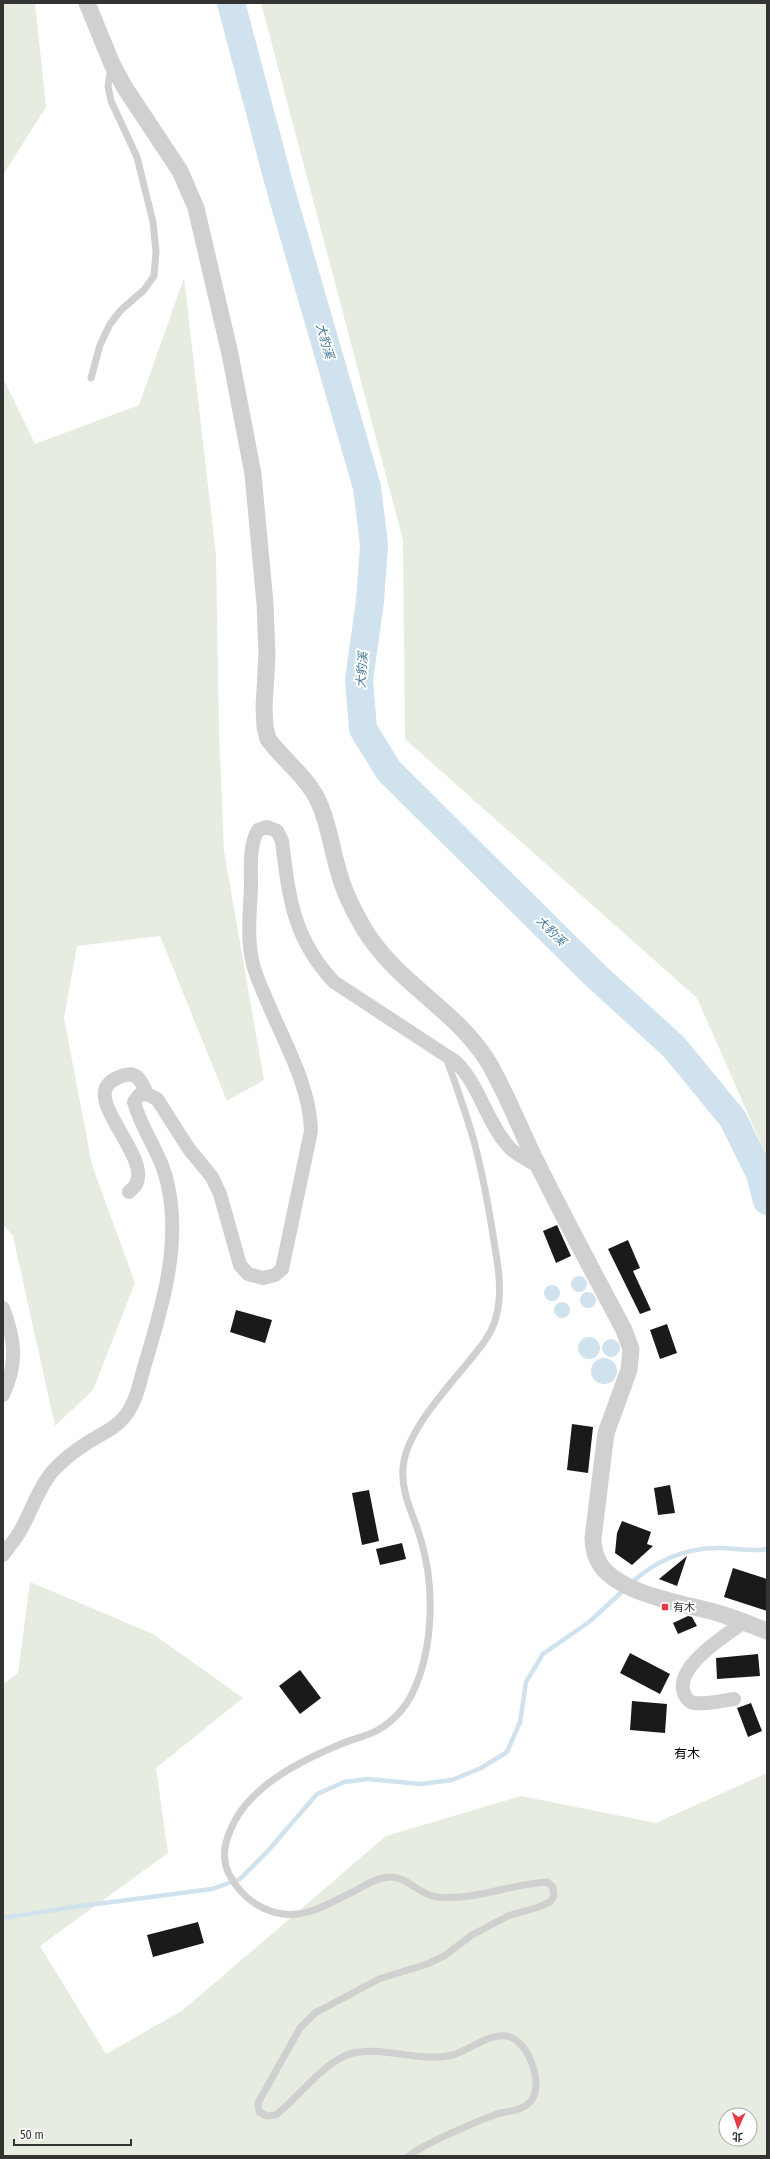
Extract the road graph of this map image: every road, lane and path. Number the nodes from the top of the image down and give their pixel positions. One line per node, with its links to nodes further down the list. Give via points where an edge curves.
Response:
1 (87, 3): 2 (street)
2 (112, 64): 3 (lane, via 108,86 111,101 138,157 156,252 154,276 144,290 121,310 110,324 100,345); 6 (street, via 180,171 196,208 230,354 253,474 258,516 265,604 267,655 264,707 268,739 314,793 320,804 348,900 363,928 406,980 455,1023 487,1061)
3 (91, 378)
4 (445, 1054): 5 (street, via 334,982 323,971 305,945 291,908 282,841 277,831 267,827 258,830 254,837 251,875 252,960 303,1086 310,1111 302,1176 285,1256 282,1269 275,1275 263,1278 248,1274 240,1265 220,1194 212,1177 189,1149 156,1099); 6 (street, via 464,1070 508,1146); 14 (lane, via 475,1145 491,1224 499,1276 499,1300 495,1322 484,1342 437,1399 412,1440 403,1463 402,1484 421,1538 427,1564 428,1630 423,1664 413,1692 402,1710 379,1729 337,1745 293,1767 257,1793 233,1822 224,1847 228,1872 243,1895 263,1909 282,1915 310,1912 379,1879 393,1877 434,1897 458,1897 547,1882 553,1888 554,1896 550,1902 508,1916 472,1935 444,1956 379,1979 314,2013 300,2028 258,2103 259,2112 266,2116 276,2115 336,2061 352,2053 372,2051 432,2057 453,2055 493,2038 509,2037 522,2043 534,2071 536,2086 531,2101 521,2108 496,2114 451,2134)
5 (147, 1094): 7 (street, via 136,1075 127,1074 115,1078 106,1086 108,1109 136,1162 137,1183); 10 (street, via 138,1095 134,1102 137,1114 161,1160 173,1221 168,1272 136,1397 119,1423 84,1445 52,1473 33,1502 19,1533)
6 (538, 1166): 11 (street, via 624,1330 631,1349 629,1370 604,1440 592,1538 594,1551 600,1564 619,1582 654,1596)
7 (129, 1192)
8 (3, 1308): 9 (street, via 12,1343 14,1364)
9 (3, 1395)
10 (3, 1556)
11 (744, 1622): 12 (street); 13 (street, via 699,1657 690,1667 682,1688 690,1702)
12 (767, 1631)
13 (734, 1699)
14 (409, 2156)

